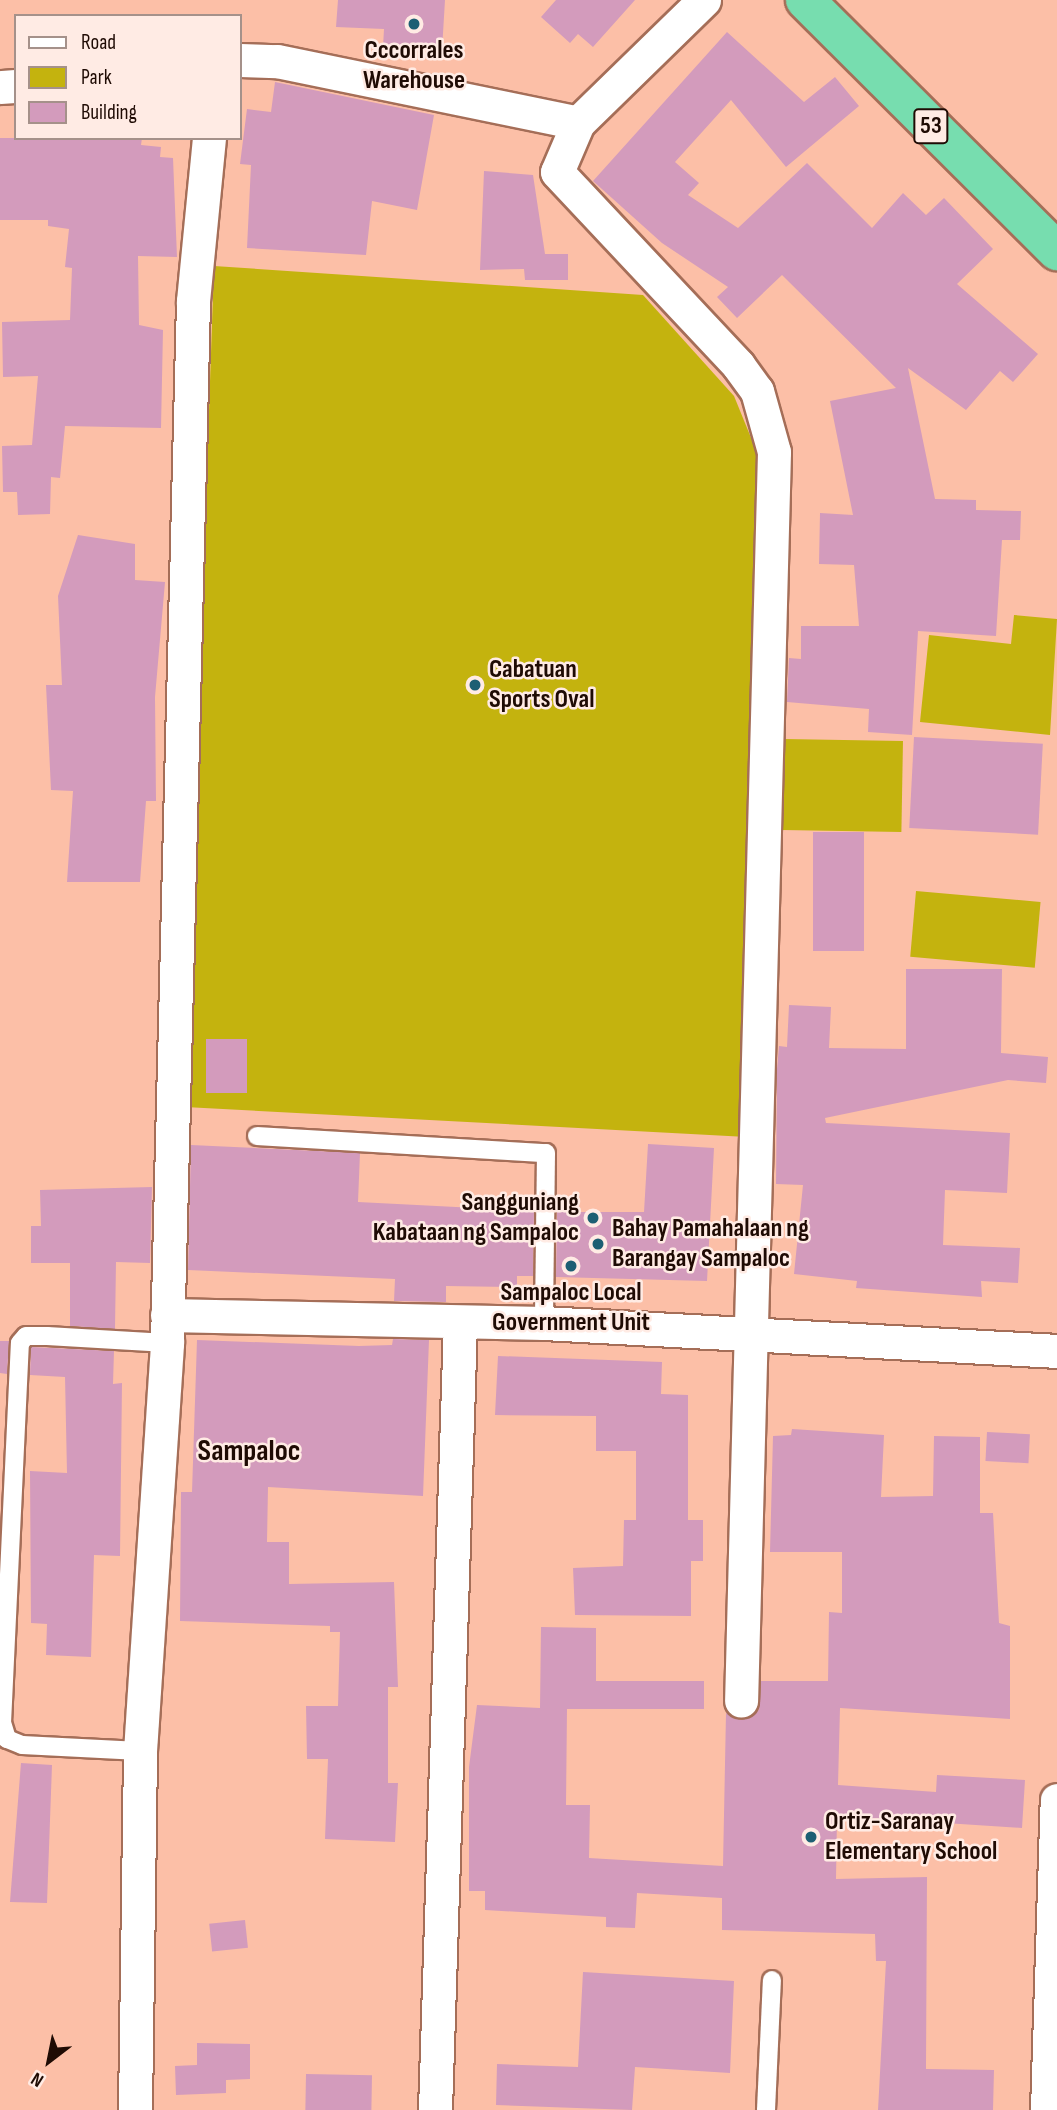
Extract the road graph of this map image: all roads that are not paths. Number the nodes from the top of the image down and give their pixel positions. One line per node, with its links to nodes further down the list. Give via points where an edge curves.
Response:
1 (704, 0): 4 (street)
2 (806, 0): 6 (highway, 53)
3 (242, 61): 4 (street, via 277,61)
4 (578, 123): 11 (street, via 561,155 557,172 563,184 738,365 757,391 774,452)
5 (209, 140): 10 (street, via 193,301)
6 (1057, 251)
7 (257, 1136): 9 (lane, via 545,1153)
8 (460, 1323): 9 (street); 10 (street); 18 (street)
9 (544, 1323): 11 (street)
10 (167, 1329): 14 (street); 14 (lane, via 26,1336 20,1343 2,1723 7,1739 22,1745)
11 (749, 1336): 12 (street); 13 (street)
12 (1057, 1351)
13 (741, 1701)
14 (141, 1751): 17 (street)
15 (1057, 1800): 20 (street)
16 (772, 1980): 19 (lane)
17 (135, 2110)
18 (435, 2110)
19 (766, 2110)
20 (1047, 2110)

